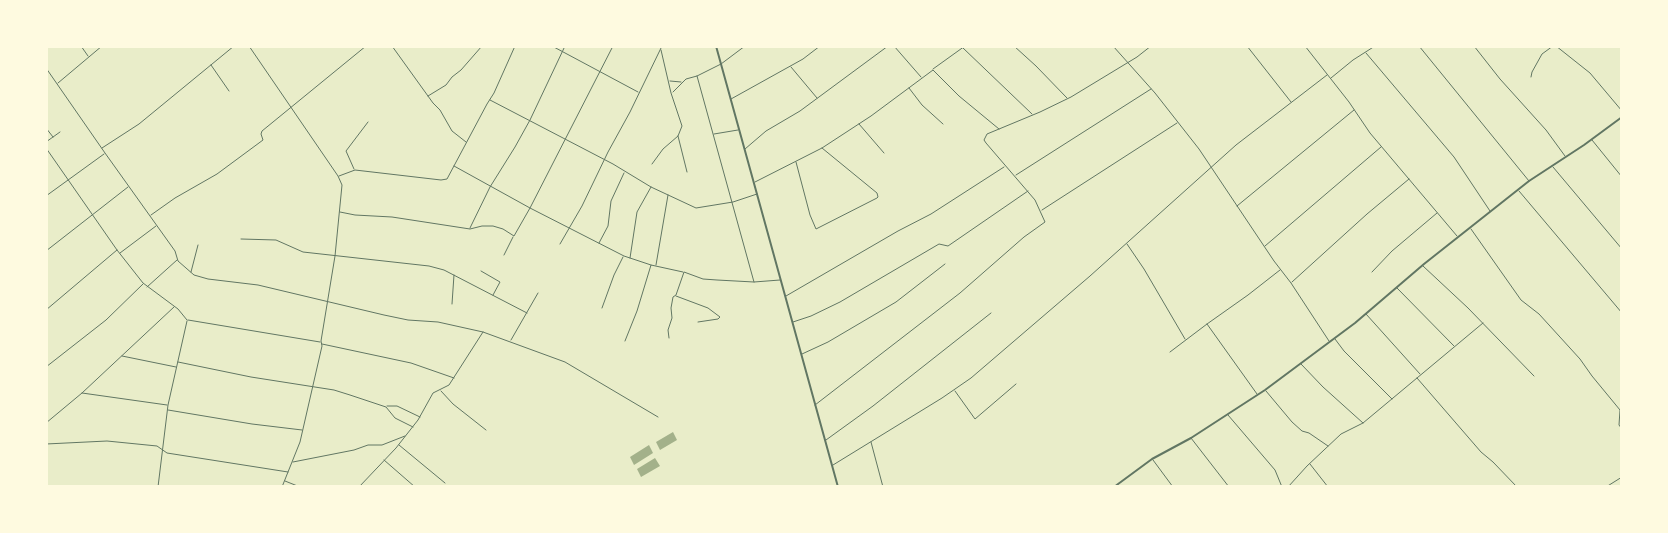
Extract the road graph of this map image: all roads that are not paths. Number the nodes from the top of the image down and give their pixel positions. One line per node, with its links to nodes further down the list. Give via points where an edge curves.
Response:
1 (81, 46): 33 (street)
2 (102, 46): 33 (street)
3 (234, 46): 36 (street)
4 (248, 46): 60 (street)
5 (366, 46): 60 (street)
6 (392, 46): 54 (street)
7 (482, 46): 54 (street, via 446,85)
8 (515, 46): 58 (street)
9 (552, 46): 31 (street)
10 (565, 46): 31 (street)
11 (613, 46): 40 (street)
12 (662, 46): 30 (street)
13 (716, 46): 35 (street)
14 (745, 46): 35 (street)
15 (820, 46): 37 (street)
16 (888, 46): 55 (street)
17 (894, 46): 44 (street)
18 (965, 46): 29 (street)
19 (1014, 46): 56 (street)
20 (1113, 46): 34 (street)
21 (1151, 46): 34 (street)
22 (1247, 46): 59 (street)
23 (1305, 46): 41 (street)
24 (1375, 46): 32 (street)
25 (1418, 46): 104 (street)
26 (1474, 46): 88 (street)
27 (1553, 46): 43 (street, via 1542,54)
28 (1556, 46): 62 (street, via 1590,73)
29 (963, 48): 39 (street); 63 (street)
30 (660, 49): 46 (street); 52 (street)
31 (562, 52): 40 (street); 65 (street)
32 (1366, 53): 45 (street); 119 (street, via 1454,157)
33 (88, 56): 48 (street)
34 (1128, 62): 50 (street); 56 (street)
35 (721, 64): 42 (street); 57 (street)
36 (211, 65): 51 (street); 83 (street, via 139,124)
37 (791, 66): 55 (street); 57 (street)
38 (46, 68): 48 (street)
39 (932, 70): 44 (street); 71 (street)
40 (600, 72): 52 (street); 77 (street)
41 (1326, 75): 45 (street); 59 (street)
42 (697, 76): 47 (street); 74 (street)
43 (1532, 77)
44 (922, 78): 49 (street)
45 (1330, 79): 61 (street)
46 (669, 81): 47 (street); 53 (street)
47 (682, 82): 53 (street)
48 (58, 84): 83 (street)
49 (909, 87): 68 (street); 69 (street, via 922,105)
50 (1152, 89): 67 (street); 99 (street)
51 (229, 91)
52 (639, 92): 89 (street)
53 (671, 93): 75 (street, via 682,126)
54 (428, 96): 80 (street, via 452,131)
55 (817, 98): 85 (street, via 800,112 766,130)
56 (1068, 98): 63 (street)
57 (731, 99): 72 (street)
58 (490, 100): 65 (street); 80 (street)
59 (1291, 102): 95 (street)
60 (290, 108): 100 (street); 122 (street, via 262,131 262,140 217,174)
61 (1354, 110): 81 (street); 115 (street)
62 (1622, 111)
63 (1033, 115): 71 (street)
64 (1622, 117): 78 (street)
65 (530, 120): 77 (street); 107 (street)
66 (368, 122): 96 (street, via 346,151)
67 (1178, 122): 95 (street); 117 (street)
68 (858, 124): 84 (street); 87 (street)
69 (943, 124)
70 (46, 128): 76 (street)
71 (999, 129): 93 (street, via 986,134 984,140)
72 (740, 130): 74 (street); 85 (street)
73 (60, 132): 76 (street)
74 (714, 134): 114 (street)
75 (678, 136): 91 (street); 98 (street)
76 (53, 137): 79 (street)
77 (565, 139): 89 (street); 116 (street)
78 (1591, 140): 88 (street); 101 (street)
79 (46, 142)
80 (467, 143): 92 (street)
81 (1382, 146): 103 (street); 134 (street)
82 (46, 148): 102 (street)
83 (102, 148): 86 (street)
84 (822, 148): 90 (street); 90 (street, via 878,197 816,229)
85 (745, 149): 105 (street)
86 (104, 153): 102 (street); 106 (street)
87 (884, 153)
88 (1566, 156): 94 (street)
89 (604, 160): 97 (street); 126 (street)
90 (796, 161): 105 (street)
91 (652, 164)
92 (454, 166): 96 (street, via 448,178 441,180); 107 (street)
93 (1005, 166): 99 (street); 163 (street, via 931,214)
94 (1552, 166): 104 (street); 135 (street)
95 (1212, 168): 115 (street); 132 (street)
96 (355, 170): 100 (street)
97 (624, 172): 108 (street); 131 (street, via 611,201 608,226)
98 (687, 172)
99 (1015, 175): 109 (street)
100 (338, 176): 118 (street, via 342,183)
101 (1622, 177)
102 (68, 179): 113 (street); 121 (street)
103 (1410, 179): 120 (street); 157 (street)
104 (1530, 181): 110 (street)
105 (754, 183): 112 (street)
106 (129, 187): 121 (street); 122 (street)
107 (490, 187): 116 (street); 124 (street)
108 (651, 187): 111 (street); 142 (street, via 637,212)
109 (1028, 191): 117 (street); 175 (street, via 948,246 939,244 840,302)
110 (1519, 191): 119 (street); 171 (street)
111 (669, 194): 114 (street, via 698,208); 147 (street)
112 (757, 194): 114 (street); 154 (street)
113 (46, 196)
114 (733, 202): 155 (street)
115 (1237, 206): 134 (street)
116 (530, 208): 126 (street); 127 (street)
117 (1041, 210): 207 (street, via 1045,222 968,287)
118 (339, 212): 124 (street); 140 (street)
119 (1490, 212): 125 (street)
120 (1438, 213): 128 (street); 151 (street)
121 (93, 215): 136 (street); 137 (street)
122 (149, 216): 123 (street)
123 (157, 225): 138 (street); 143 (street, via 175,251)
124 (470, 228): 127 (street, via 496,227)
125 (1470, 228): 128 (street); 216 (street, via 1521,300 1539,314 1580,358 1620,410 1619,425)
126 (569, 229): 130 (street); 131 (street)
127 (514, 236): 139 (street)
128 (1458, 238): 146 (street)
129 (241, 239): 140 (street, via 278,241 300,251)
130 (560, 244)
131 (599, 244): 141 (street)
132 (1126, 244): 181 (street); 201 (street)
133 (198, 245): 152 (street)
134 (1264, 246): 149 (street)
135 (1622, 249)
136 (117, 250): 138 (street); 168 (street)
137 (46, 251)
138 (120, 253): 156 (street)
139 (504, 254)
140 (334, 256): 153 (street, via 429,266); 164 (street)
141 (624, 256): 142 (street); 167 (street)
142 (630, 259): 145 (street)
143 (177, 260): 152 (street); 158 (street)
144 (945, 264): 188 (street, via 896,302)
145 (651, 265): 147 (street); 183 (street)
146 (1423, 265): 159 (street); 176 (street)
147 (656, 266): 150 (street)
148 (482, 270): 162 (street, via 500,282)
149 (1281, 270): 157 (street); 177 (street)
150 (684, 272): 155 (street, via 703,278); 161 (street)
151 (1372, 272)
152 (191, 273): 164 (street)
153 (454, 274): 162 (street); 165 (street)
154 (781, 280): 155 (street); 163 (street)
155 (754, 282)
156 (143, 283): 158 (street); 192 (street, via 102,324)
157 (1291, 283): 184 (street)
158 (147, 287): 166 (street)
159 (1396, 287): 172 (street); 186 (street)
160 (538, 293): 169 (street)
161 (676, 295): 174 (street, via 708,308 720,317); 179 (street, via 671,308)
162 (492, 296): 169 (street)
163 (785, 296): 175 (street)
164 (327, 300): 178 (street, via 402,319 438,322); 185 (street)
165 (452, 304)
166 (174, 306): 173 (street); 189 (street)
167 (602, 308)
168 (46, 310)
169 (527, 313): 182 (street)
170 (991, 313): 221 (street)
171 (1622, 313)
172 (1366, 314): 180 (street); 194 (street)
173 (187, 320): 185 (street); 190 (street)
174 (698, 322)
175 (793, 322): 188 (street)
176 (1483, 323): 186 (street); 195 (street)
177 (1206, 324): 181 (street); 204 (street)
178 (483, 332): 182 (street); 196 (street)
179 (669, 338)
180 (1334, 338): 184 (street); 205 (street)
181 (1186, 340): 187 (street)
182 (510, 341): 211 (street, via 565,362)
183 (625, 341)
184 (1329, 342): 191 (street)
185 (321, 343): 196 (street, via 411,363); 199 (street)
186 (1455, 346): 194 (street)
187 (1170, 352)
188 (802, 355): 207 (street)
189 (122, 356): 193 (street); 203 (street)
190 (178, 362): 193 (street); 199 (street)
191 (1301, 364): 202 (street); 214 (street)
192 (46, 367)
193 (177, 367): 206 (street)
194 (1420, 375): 197 (street)
195 (1534, 376)
196 (455, 378): 200 (street)
197 (1417, 378): 205 (street); 251 (street, via 1481,452)
198 (1016, 384): 201 (street, via 975,419)
199 (312, 386): 208 (street); 217 (street)
200 (441, 390): 212 (street, via 432,395); 218 (street, via 447,399)
201 (954, 390): 222 (street)
202 (1265, 390): 204 (street); 225 (street, via 1302,431)
203 (82, 394): 206 (street); 213 (street)
204 (1258, 395): 210 (street)
205 (1392, 399): 214 (street)
206 (168, 405): 209 (street)
207 (815, 405): 221 (street)
208 (386, 406): 212 (street, via 397,406); 215 (street, via 395,418)
209 (167, 410): 217 (street); 226 (street)
210 (1227, 414): 220 (street); 248 (street, via 1275,470)
211 (658, 417)
212 (420, 418): 215 (street)
213 (46, 422)
214 (1363, 423): 225 (street, via 1345,431)
215 (412, 427): 219 (street)
216 (1622, 429)
217 (302, 430): 229 (street)
218 (486, 430)
219 (406, 436): 224 (street); 229 (street, via 383,444)
220 (1191, 438): 227 (street); 247 (street)
221 (826, 441): 231 (street)
222 (870, 442): 231 (street); 244 (street)
223 (46, 444): 226 (street, via 107,441 157,446)
224 (399, 444): 228 (street); 235 (street)
225 (1328, 446): 230 (street)
226 (162, 450): 232 (street, via 167,454); 237 (street)
227 (1152, 459): 245 (street); 246 (street)
228 (383, 460): 241 (street); 242 (street)
229 (293, 462): 232 (street)
230 (1310, 463): 249 (street); 250 (street)
231 (832, 466): 243 (street)
232 (289, 472): 234 (street)
233 (1622, 477): 236 (street)
234 (284, 481): 239 (street); 240 (street)
235 (445, 483)
236 (1610, 484): 252 (street); 253 (street)
237 (158, 486): 238 (street)
238 (91, 487)
239 (282, 487)
240 (300, 487)
241 (359, 487)
242 (415, 487)
243 (838, 487)
244 (883, 487)
245 (1114, 487)
246 (1173, 487)
247 (1229, 487)
248 (1282, 487)
249 (1288, 487)
250 (1328, 487)
251 (1517, 487)
252 (1606, 487)
253 (1612, 487)

